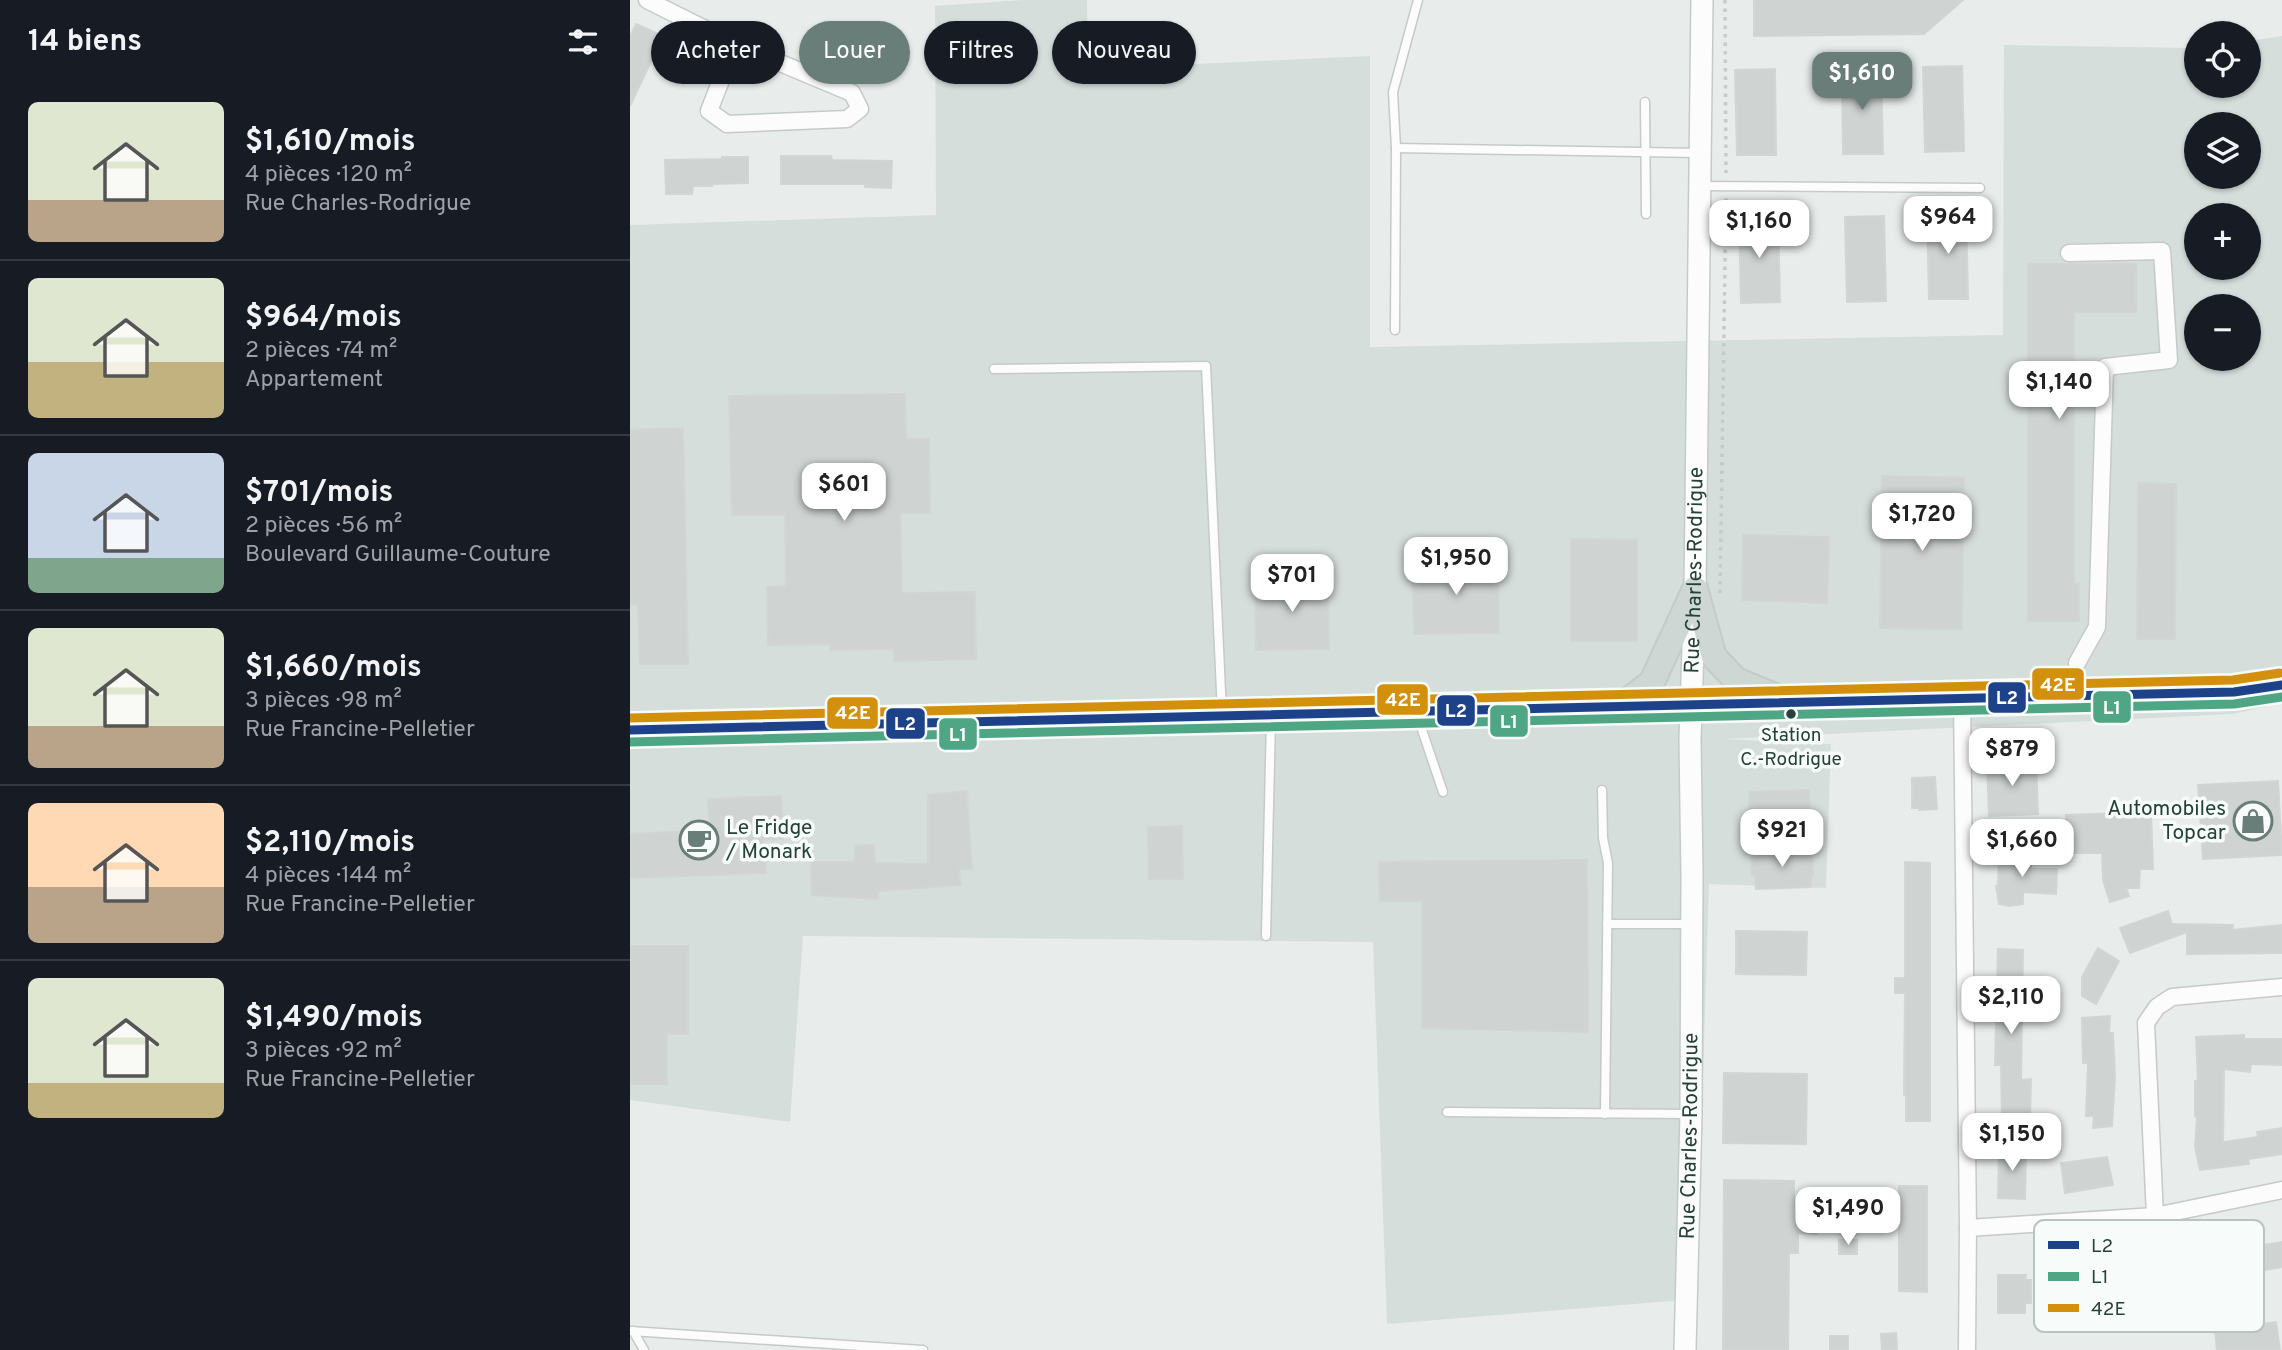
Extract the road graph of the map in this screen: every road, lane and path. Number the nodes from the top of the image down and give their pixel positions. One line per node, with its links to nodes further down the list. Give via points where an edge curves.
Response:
1 (647, 0): 5 (street)
2 (1418, 0): 8 (lane, via 1393,92)
3 (1702, 0): 10 (street, Rue Charles-Rodrigue)
4 (1724, 0): 12 (path)
5 (689, 21)
6 (735, 44): 6 (street, via 709,111 727,124 847,119 860,109 852,93)
7 (1645, 102): 9 (lane)
8 (1396, 148): 9 (lane); 16 (lane)
9 (1645, 152): 10 (lane); 14 (lane)
10 (1699, 153): 11 (street, Rue Charles-Rodrigue)
11 (1698, 186): 12 (lane); 18 (street, Rue Charles-Rodrigue)
12 (1727, 186): 13 (lane); 19 (path)
13 (1980, 188)
14 (1646, 214)
15 (2069, 253): 20 (street, via 2162,251 2169,360 2105,367 2097,627)
16 (1395, 330)
17 (994, 369): 27 (lane, via 1206,366)
18 (1695, 589): 23 (main road, via 1714,657 1736,680); 24 (street, Rue Charles-Rodrigue); 25 (main road, via 1652,682)
19 (1720, 595)
20 (2077, 663)
21 (2282, 685): 22 (main road, via 2234,692)
22 (1962, 699): 23 (main road); 43 (street)
23 (1792, 703): 24 (main road)
24 (1690, 705): 25 (main road); 33 (street, Rue Charles-Rodrigue)
25 (1619, 707): 26 (main road)
26 (1416, 712): 28 (main road); 31 (lane)
27 (1222, 716): 28 (main road); 29 (main road)
28 (1272, 716): 34 (lane)
29 (630, 730)
30 (1602, 790): 32 (lane)
31 (1443, 792)
32 (1607, 924): 33 (lane); 37 (lane)
33 (1692, 924): 38 (street, Rue Charles-Rodrigue)
34 (1266, 936)
35 (2282, 987): 40 (street, via 2172,997 2157,1007 2146,1023)
36 (1447, 1112): 37 (lane)
37 (1605, 1114): 38 (lane)
38 (1692, 1114): 47 (street, Rue Charles-Rodrigue)
39 (2282, 1190): 40 (street)
40 (2155, 1216): 41 (street)
41 (2093, 1220)
42 (2034, 1224): 43 (street)
43 (1968, 1228): 48 (street)
44 (632, 1331): 45 (lane); 46 (lane)
45 (644, 1350)
46 (923, 1350)
47 (1685, 1350)
48 (1967, 1350)

